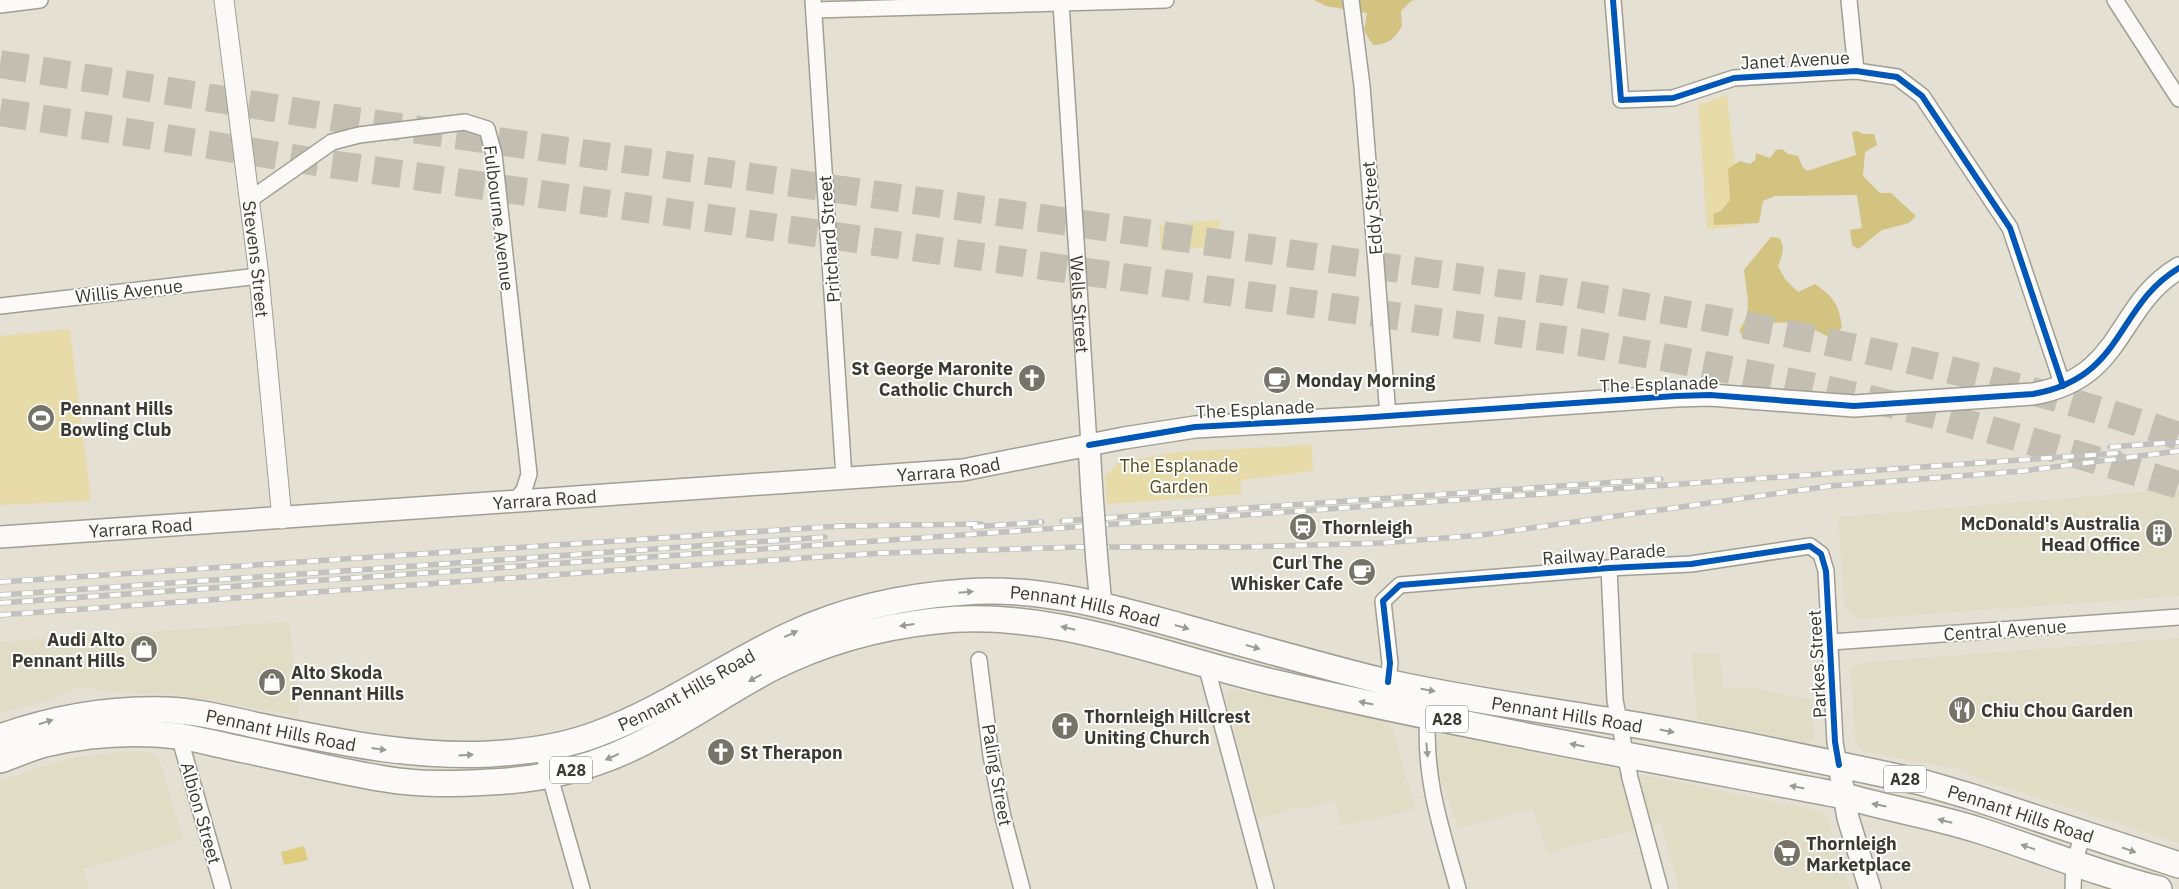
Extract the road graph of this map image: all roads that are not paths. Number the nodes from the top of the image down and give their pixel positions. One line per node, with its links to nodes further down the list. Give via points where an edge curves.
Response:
1 (40, 0): 9 (street)
2 (224, 0): 13 (street, Stevens Street)
3 (1166, 0): 8 (street)
4 (1351, 0): 18 (street, Eddy Street, via 1363,93)
5 (1613, 0): 11 (street, Janet Avenue, via 1621,100 1672,98 1734,78)
6 (1849, 0): 11 (street)
7 (2115, 0): 12 (street)
8 (1062, 3): 10 (street); 19 (street, Wells Street)
9 (0, 5)
10 (814, 5): 20 (street, Pritchard Street)
11 (1856, 71): 17 (street, Janet Avenue, via 1897,77 1922,96 2003,217 2015,242)
12 (2179, 99)
13 (248, 201): 15 (street, Stevens Street); 21 (street, Fulbourne Avenue, via 332,142 359,135 465,122 487,129 494,154 529,474 524,490)
14 (2179, 268): 17 (main road, The Esplanade, via 2152,290 2098,364)
15 (259, 276): 16 (street, Willis Avenue); 22 (street, Stevens Street)
16 (0, 306)
17 (2062, 386): 18 (main road, The Esplanade, via 2033,394 1879,405 1693,396)
18 (1388, 416): 19 (main road, The Esplanade, via 1195,426)
19 (1089, 445): 20 (main road, Yarrara Road, via 963,470); 26 (main road, Wells Street, bridge)
20 (844, 478): 21 (main road, Yarrara Road)
21 (514, 502): 22 (main road, Yarrara Road)
22 (282, 518): 23 (main road, Yarrara Road)
23 (0, 538)
24 (1825, 561): 25 (street, Railway Parade, via 1816,549 1803,546 1699,563); 28 (street, Parkes Street)
25 (1609, 568): 32 (street, Railway Parade, via 1400,585 1383,601 1390,663); 34 (street, via 1615,700)
26 (1101, 605): 29 (highway, via 1104,620); 32 (highway, Pennant Hills Road / A28, one-way to 32); 37 (highway, Pennant Hills Road / A28, one-way to 26, via 585,738 628,722 761,648 839,616 880,605 969,591 1024,592)
27 (2179, 617): 28 (street, Central Avenue)
28 (1831, 642): 40 (street, Parkes Street)
29 (1169, 655): 31 (highway, Pennant Hills Road / A28); 41 (highway, Pennant Hills Road / A28, one-way to 41, via 1106,637 1023,620 971,618 894,626 807,652 772,668 640,744 605,760)
30 (979, 660): 48 (street, Paling Street, via 1002,816)
31 (1206, 666): 33 (highway, Pennant Hills Road / A28, one-way to 31); 49 (street)
32 (1388, 682): 34 (highway, Pennant Hills Road / A28, one-way to 34)
33 (1428, 715): 38 (highway, Pennant Hills Road / A28, one-way to 33); 50 (street, one-way to 50, via 1426,742 1430,784)
34 (1619, 722): 38 (street); 40 (highway, Pennant Hills Road / A28, one-way to 40)
35 (179, 736): 39 (highway, Pennant Hills Road / A28, via 97,736 44,744); 41 (highway, Pennant Hills Road / A28, via 387,779 444,785 502,782); 46 (street, Albion Street)
36 (0, 737): 37 (highway, Pennant Hills Road / A28, one-way to 37, via 58,719 99,711 168,710 418,754 458,756)
37 (542, 748): 41 (street)
38 (1625, 754): 42 (highway, Pennant Hills Road / A28, one-way to 38); 51 (street)
39 (0, 760)
40 (1839, 765): 42 (main road); 43 (highway, Pennant Hills Road / A28, via 1969,796)
41 (549, 775): 47 (street)
42 (1845, 796): 44 (highway, Pennant Hills Road / A28, one-way to 42, via 1956,823); 52 (main road, via 1848,818)
43 (2083, 834): 44 (street); 45 (highway, Pennant Hills Road / A28, one-way to 45)
44 (2074, 863): 53 (street); 54 (highway, Pennant Hills Road / A28, via 2124,881)
45 (2179, 865)
46 (223, 889)
47 (582, 889)
48 (1022, 889)
49 (1266, 889)
50 (1458, 889)
51 (1660, 889)
52 (1870, 889)
53 (2073, 889)
54 (2159, 889)

